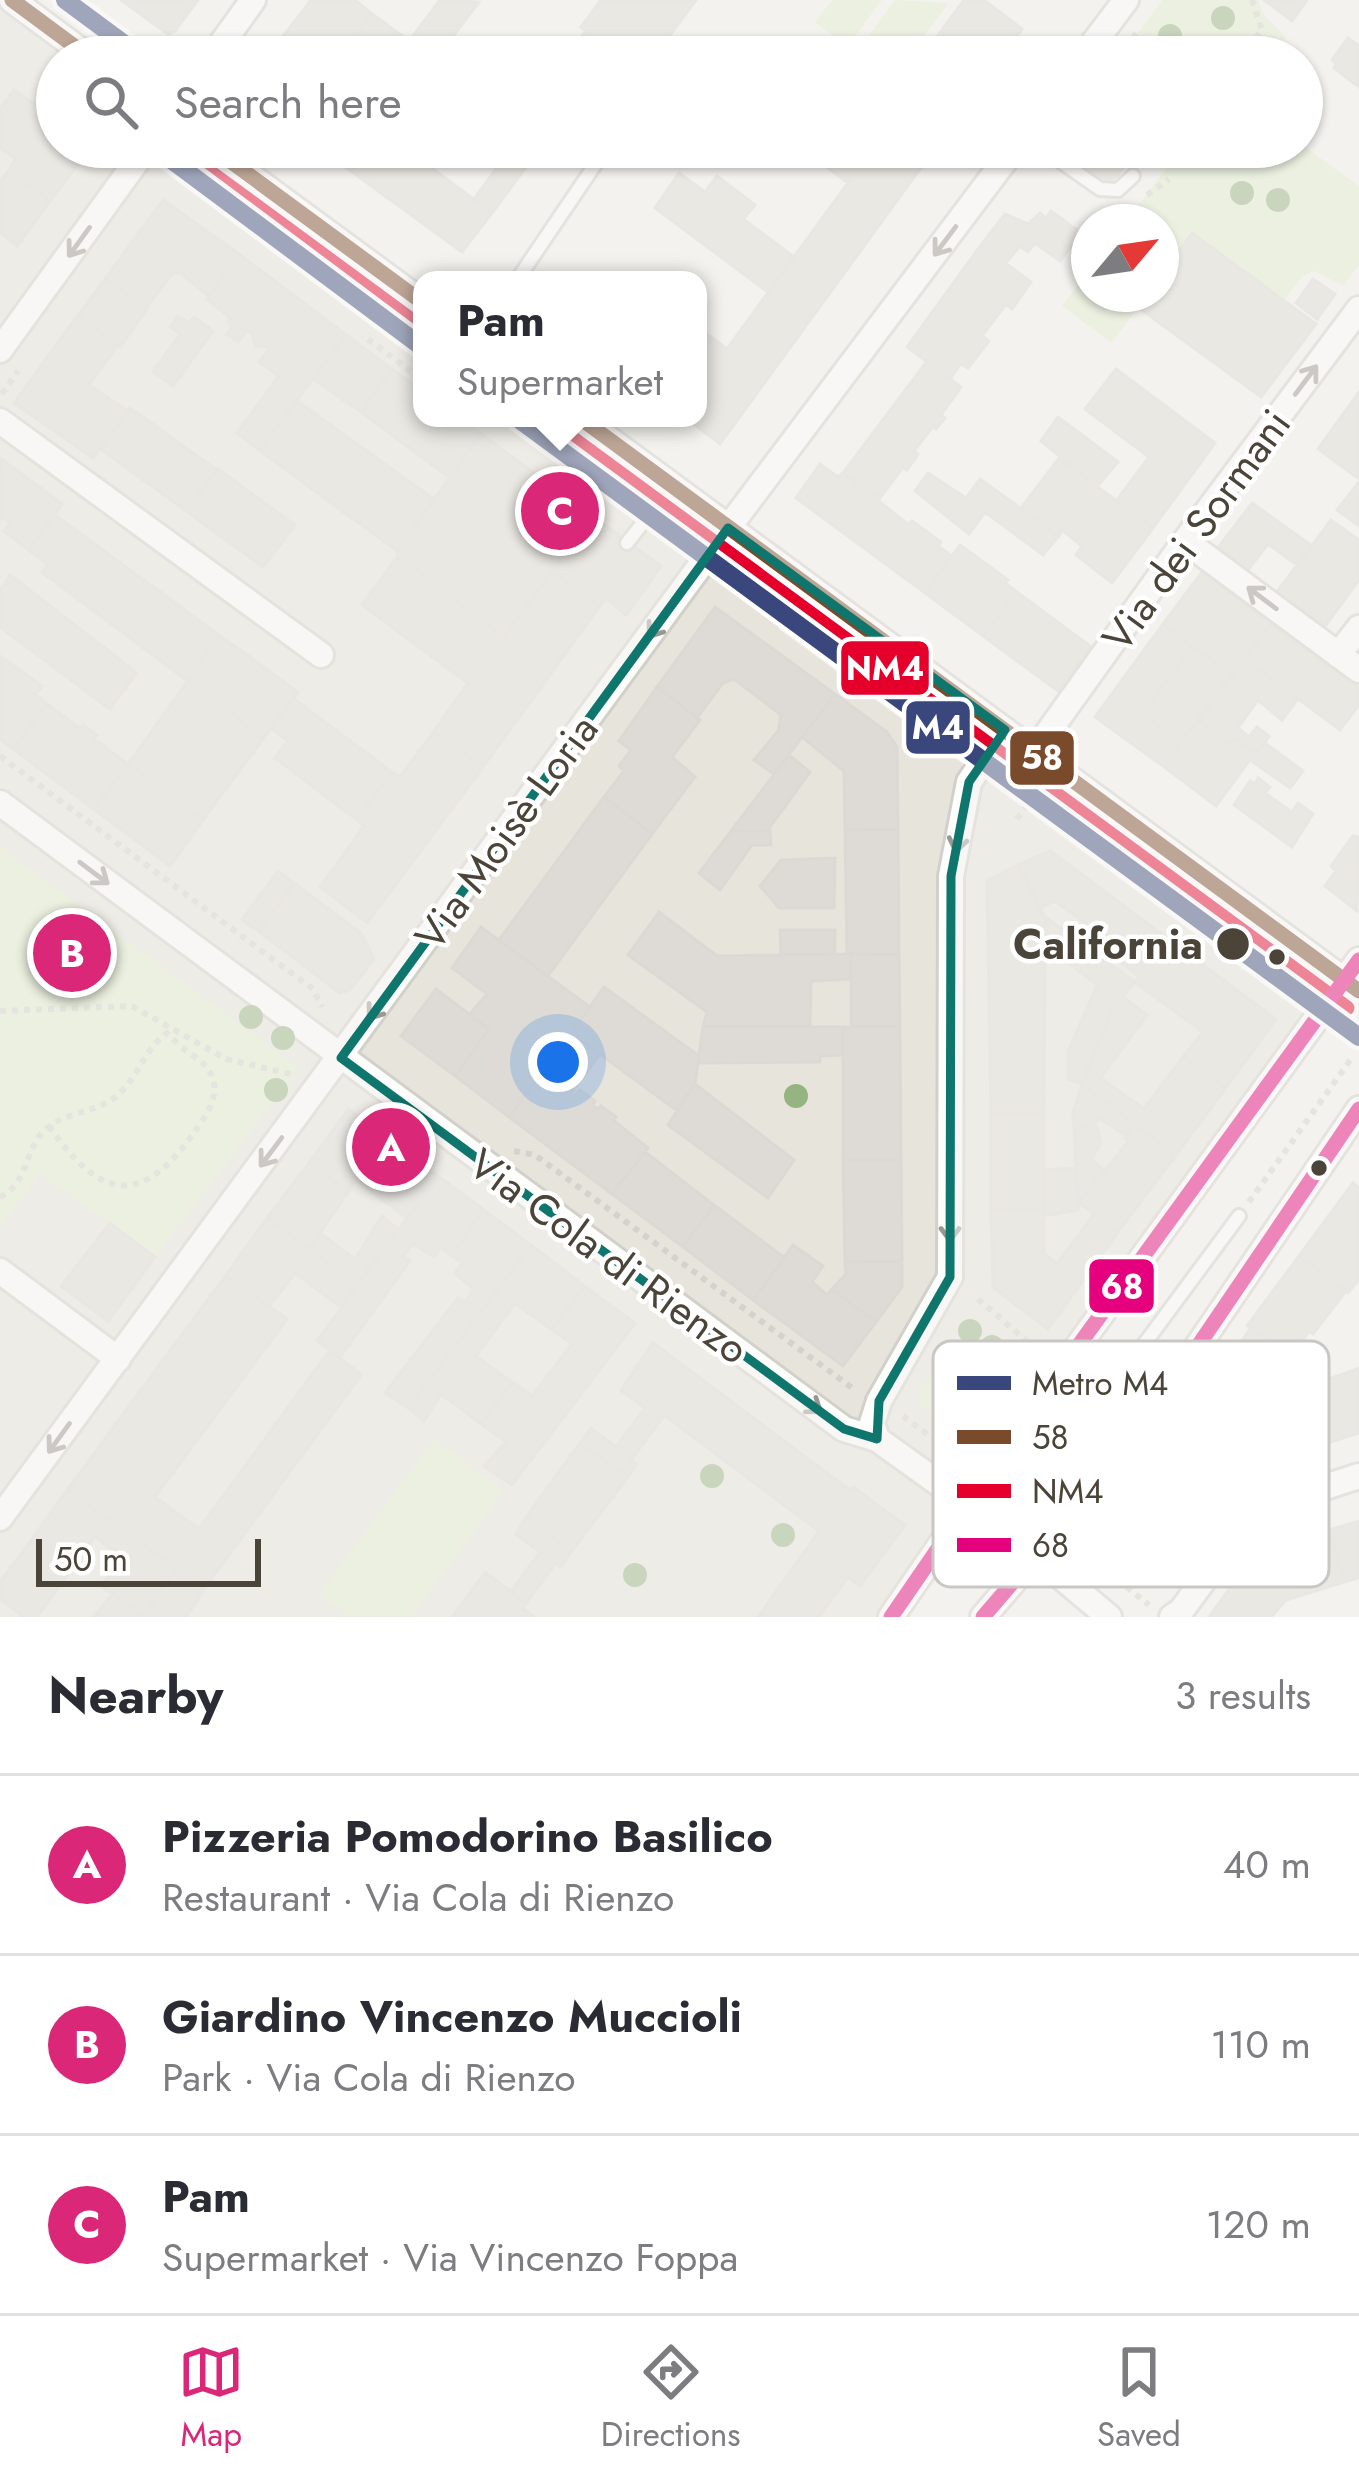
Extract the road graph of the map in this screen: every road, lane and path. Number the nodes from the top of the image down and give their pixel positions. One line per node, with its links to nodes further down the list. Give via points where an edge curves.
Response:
1 (12, 0): 5 (street)
2 (253, 0): 6 (street)
3 (1252, 0): 9 (path)
4 (1119, 9): 7 (street); 8 (path)
5 (61, 36)
6 (227, 36)
7 (1099, 36)
8 (1143, 36)
9 (1257, 36)
10 (132, 168): 22 (street, one-way to 22)
11 (240, 168): 19 (street)
12 (594, 168): 18 (lane)
13 (999, 168): 27 (street, Via Moisè Loria, one-way to 27)
14 (1070, 168): 15 (lane, via 1100,189 1118,190)
15 (1132, 176)
16 (1169, 179): 17 (path)
17 (1135, 204)
18 (523, 271)
19 (413, 295)
20 (1359, 309): 28 (street, Via dei Sormani, one-way to 20)
21 (368, 339): 23 (path)
22 (0, 350)
23 (413, 373)
24 (0, 421): 31 (street)
25 (592, 427): 26 (street)
26 (672, 487): 27 (street); 29 (lane)
27 (728, 528): 33 (street); 44 (street, Via Moisè Loria, one-way to 44)
28 (1185, 541): 32 (street, one-way to 28); 34 (street, Via dei Sormani)
29 (627, 543)
30 (1359, 628): 32 (street)
31 (321, 655)
32 (1349, 662)
33 (1005, 730): 34 (street); 61 (street, one-way to 61, via 969,782 951,876 950,1277 879,1401)
34 (1034, 752): 39 (street)
35 (0, 756): 41 (path, via 313,989)
36 (0, 803): 44 (street, Via Cola di Rienzo, one-way to 44)
37 (1028, 804): 38 (path)
38 (1017, 819)
39 (1354, 976): 55 (street)
40 (0, 1011): 42 (path, via 132,1006)
41 (325, 1013)
42 (190, 1037): 43 (path); 46 (path, via 226,1059 296,1072)
43 (181, 1047): 48 (path, via 167,1033 110,1101); 48 (path, via 206,1065 213,1099 185,1146 141,1185 86,1171)
44 (341, 1058): 58 (street, Via Moisè Loria, one-way to 58); 61 (street, Via Cola di Rienzo, one-way to 61, via 844,1429)
45 (1351, 1058): 51 (path)
46 (293, 1080)
47 (1359, 1109): 57 (street)
48 (50, 1126): 50 (path, via 21,1182)
49 (509, 1150): 59 (path, via 535,1155)
50 (0, 1197)
51 (1239, 1216): 56 (lane)
52 (0, 1271): 58 (street)
53 (978, 1299): 54 (path)
54 (1030, 1341)
55 (1068, 1341)
56 (1147, 1341)
57 (1201, 1341)
58 (118, 1359): 66 (street, Via Moisè Loria, one-way to 66)
59 (857, 1392)
60 (901, 1415): 62 (path)
61 (877, 1438): 64 (street, Via Cola di Rienzo)
62 (933, 1439)
63 (1359, 1476): 65 (street)
64 (933, 1480)
65 (1329, 1486)
66 (0, 1518)
67 (933, 1557): 73 (street)
68 (1009, 1587): 74 (street)
69 (1074, 1587): 75 (street, Via Cola di Rienzo)
70 (1131, 1587): 72 (path)
71 (1199, 1587): 72 (street, via 1181,1611)
72 (1162, 1612)
73 (891, 1617)
74 (983, 1617)
75 (1108, 1617)

